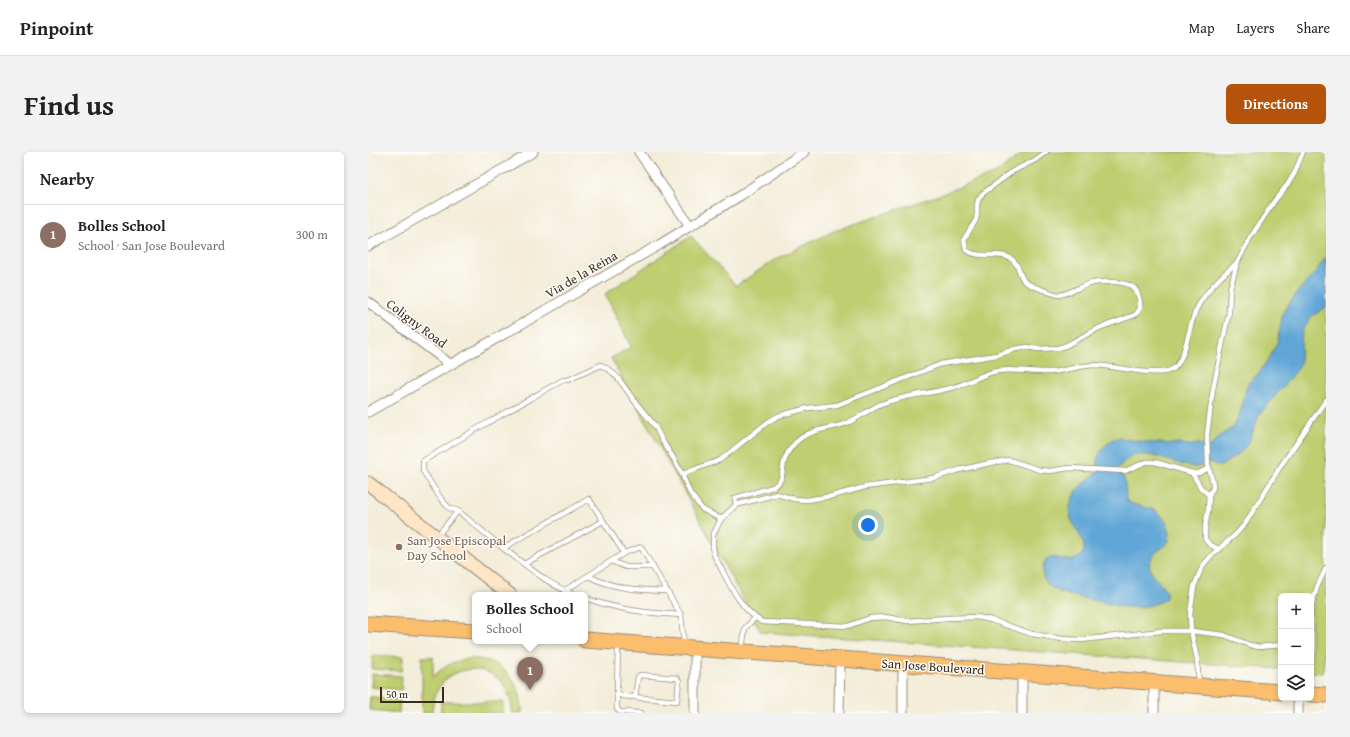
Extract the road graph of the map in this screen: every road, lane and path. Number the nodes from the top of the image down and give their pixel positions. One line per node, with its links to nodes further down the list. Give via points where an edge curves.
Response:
1 (534, 152): 7 (street)
2 (639, 152): 6 (street)
3 (804, 152): 6 (street, Via de la Reina)
4 (1046, 152): 15 (lane, via 1013,171 982,194 978,200 976,220 964,239 966,250 978,255 1008,258 1015,262 1024,280 1030,285 1060,296 1096,282 1126,284 1134,287 1138,293 1141,305 1139,311 1065,346 1038,349 1027,347 997,355 941,364 837,404 778,416 720,460)
5 (1303, 152): 8 (lane, via 1292,178 1250,238)
6 (690, 226): 10 (street, Via de la Reina)
7 (368, 246)
8 (1237, 263): 13 (lane, via 1230,289 1230,312 1213,389 1207,435); 17 (lane, via 1227,270 1196,308 1182,356 1173,369 1166,372 1147,372 1097,365 1053,372 997,371 952,388 899,399 870,409 849,422 802,437 788,452 781,480)
9 (368, 302): 10 (street, Coligny Road)
10 (450, 364): 12 (street, Via de la Reina)
11 (1326, 400): 28 (lane, via 1245,524)
12 (368, 412)
13 (1209, 466): 14 (lane, via 1199,473); 20 (lane, via 1213,488)
14 (1192, 473): 19 (lane, via 1155,462 1146,462 1125,471 1070,468 1050,471 1009,460 933,478 865,487 807,500); 20 (lane, via 1201,488)
15 (682, 474): 23 (lane, via 655,426 618,378 601,365 563,380 423,461 423,471 441,499 449,508); 24 (lane, via 690,493 702,509)
16 (368, 483): 26 (main road)
17 (777, 485): 18 (lane); 19 (lane)
18 (754, 492): 21 (lane); 22 (lane, via 735,498)
19 (777, 494): 21 (lane)
20 (1209, 495): 28 (lane, via 1204,526 1205,539)
21 (756, 500): 22 (lane)
22 (736, 505): 24 (lane)
23 (458, 511): 26 (lane); 27 (lane)
24 (721, 519): 42 (lane, via 714,535 714,555 742,605)
25 (603, 521): 27 (lane, via 589,499); 29 (lane); 31 (lane)
26 (436, 537): 37 (main road)
27 (503, 548): 31 (lane)
28 (1218, 549): 45 (lane, via 1204,564 1194,587 1190,614)
29 (624, 553): 30 (lane); 32 (lane, via 641,546)
30 (611, 561): 32 (lane, via 626,567); 34 (lane)
31 (524, 564): 35 (lane)
32 (653, 567): 36 (lane)
33 (1326, 568): 39 (lane)
34 (588, 576): 35 (lane); 36 (lane, via 602,583 631,589)
35 (564, 591): 38 (lane)
36 (667, 591): 41 (lane)
37 (506, 592)
38 (567, 592)
39 (1314, 598)
40 (588, 599): 41 (lane, via 638,612)
41 (682, 616): 49 (lane)
42 (755, 618): 45 (lane, via 762,622 848,626 870,618 885,617 907,621 977,617 1032,634 1082,640 1161,631); 50 (lane, via 745,628)
43 (368, 624): 44 (main road)
44 (472, 631)
45 (1191, 631): 48 (lane, via 1224,635 1259,647); 55 (lane)
46 (588, 639): 47 (main road, San Jose Boulevard)
47 (618, 643): 49 (main road, San Jose Boulevard); 56 (lane)
48 (1278, 645)
49 (690, 648): 50 (main road, San Jose Boulevard); 63 (street)
50 (742, 652): 51 (main road, San Jose Boulevard)
51 (840, 659): 52 (main road, San Jose Boulevard); 64 (street)
52 (903, 664): 53 (main road, San Jose Boulevard); 65 (street)
53 (1022, 672): 54 (main road, San Jose Boulevard); 66 (street)
54 (1154, 682): 55 (main road, San Jose Boulevard); 67 (street)
55 (1199, 686): 57 (main road, San Jose Boulevard)
56 (617, 692): 60 (lane, via 622,696); 62 (lane, via 617,709 620,712)
57 (1278, 692)
58 (1314, 694): 59 (main road)
59 (1326, 695)
60 (634, 697): 60 (lane, via 677,700 679,681 677,678 640,675)
61 (1298, 701): 68 (street)
62 (641, 713)
63 (694, 713)
64 (839, 713)
65 (903, 713)
66 (1022, 713)
67 (1154, 713)
68 (1298, 713)

